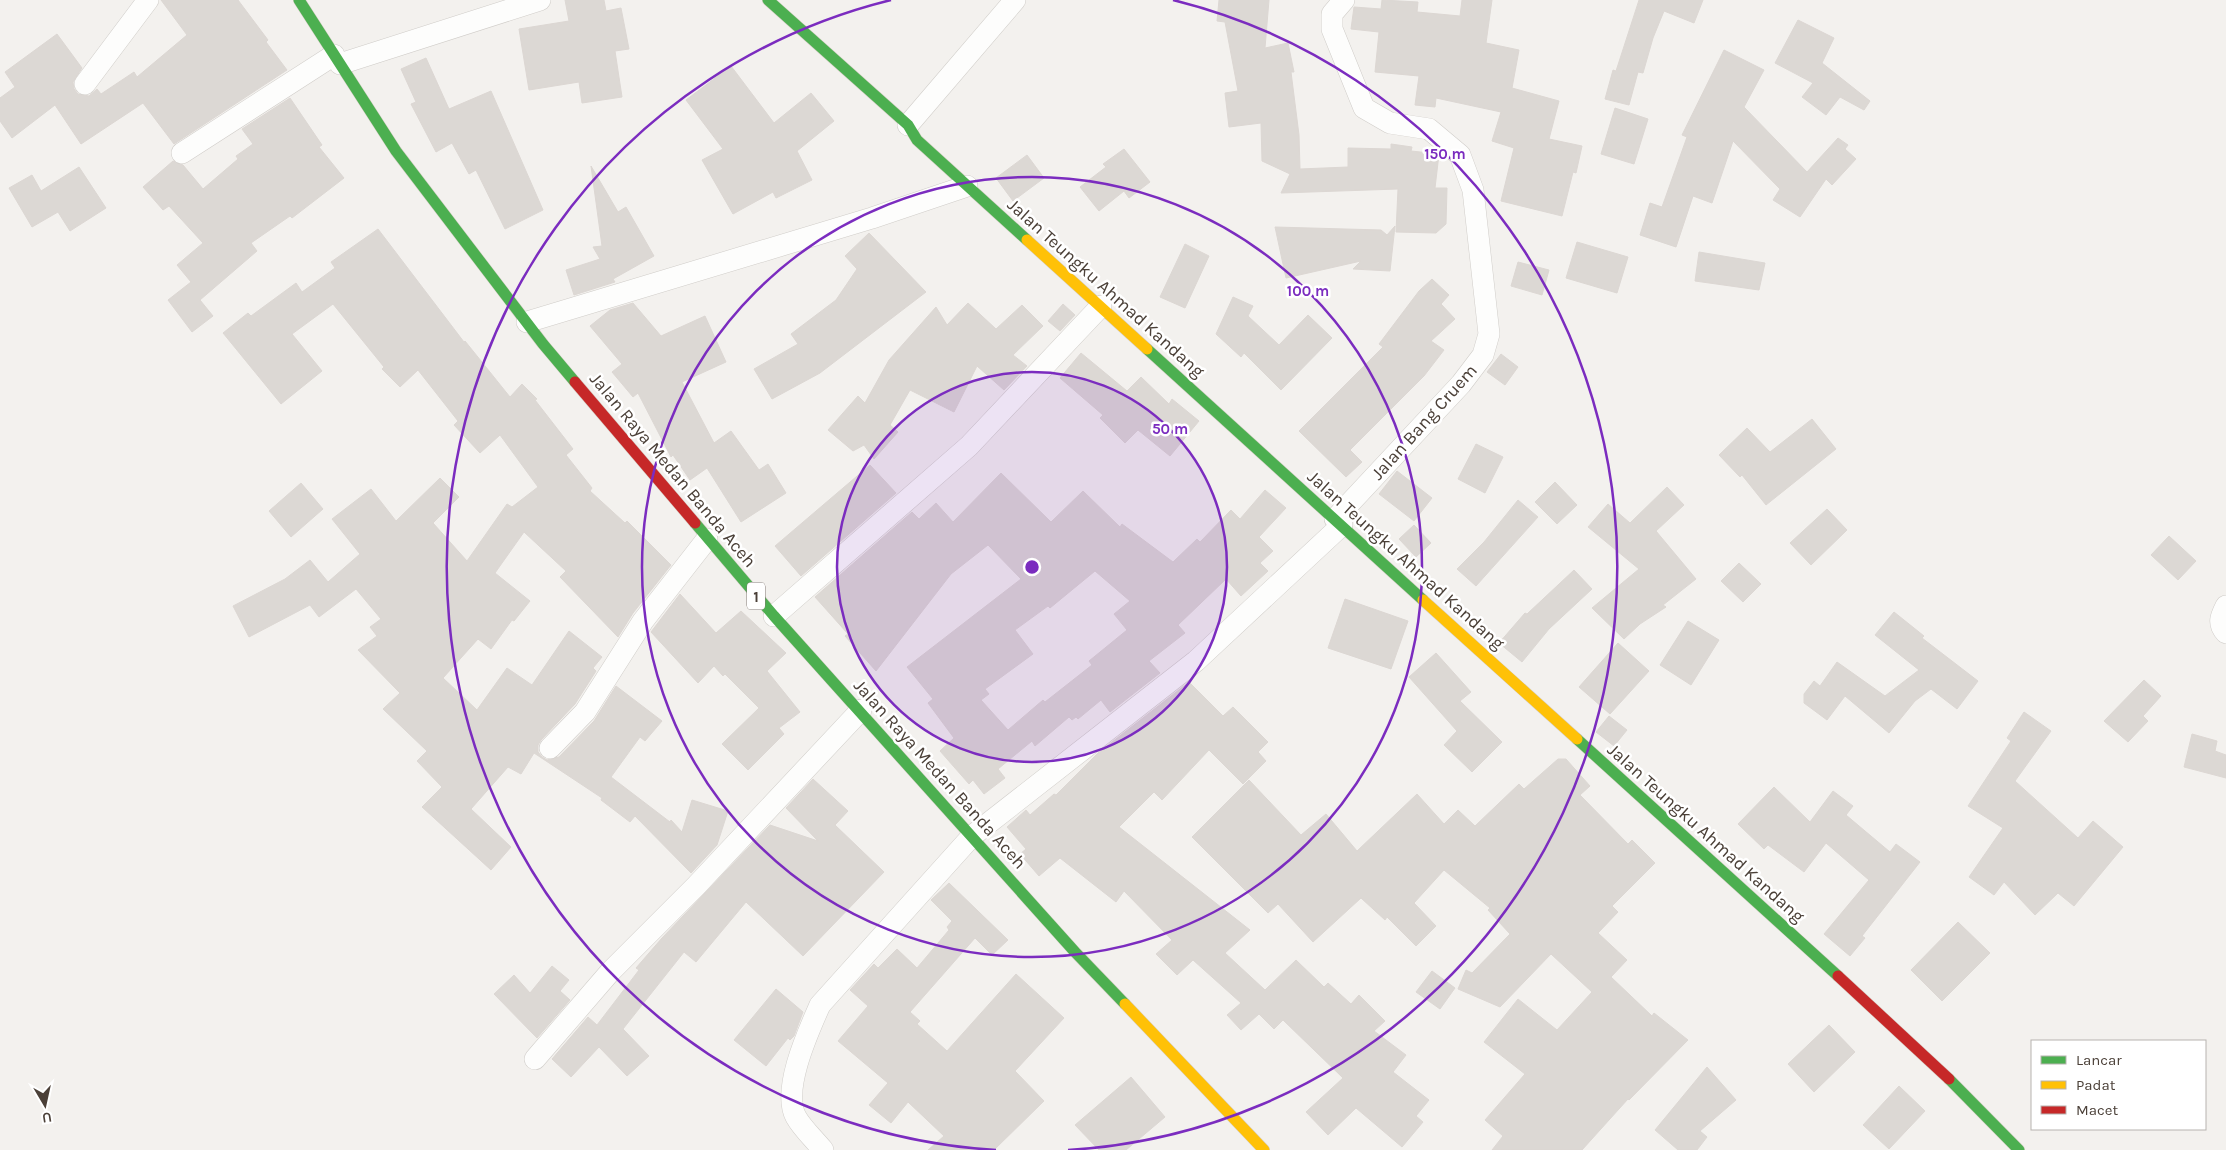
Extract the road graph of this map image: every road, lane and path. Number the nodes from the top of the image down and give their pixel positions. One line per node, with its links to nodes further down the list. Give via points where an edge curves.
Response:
1 (148, 0): 8 (street)
2 (300, 0): 7 (main road, Jalan Raya Medan Banda Aceh / 1)
3 (540, 0): 7 (street)
4 (768, 0): 9 (main road, Jalan Teungku Ahmad Kandang)
5 (1015, 0): 9 (street)
6 (1344, 0): 14 (street, Jalan Bang Cruem, via 1332,14 1332,29 1364,108 1390,123 1429,129 1460,155 1473,190 1489,334 1483,355 1461,384)
7 (337, 60): 10 (street); 13 (main road, Jalan Raya Medan Banda Aceh / 1, via 396,151 470,252)
8 (85, 84)
9 (908, 125): 11 (main road, Jalan Teungku Ahmad Kandang, via 917,140)
10 (182, 153)
11 (967, 186): 12 (main road, Jalan Teungku Ahmad Kandang); 13 (street, via 872,218)
12 (1100, 306): 14 (main road, Jalan Teungku Ahmad Kandang); 17 (street, via 969,446)
13 (527, 322): 15 (main road, Jalan Raya Medan Banda Aceh / 1)
14 (1338, 522): 21 (street, Jalan Bang Cruem, via 1196,661); 25 (main road, Jalan Teungku Ahmad Kandang, via 1933,1062)
15 (707, 539): 17 (main road, Jalan Raya Medan Banda Aceh / 1); 20 (street, via 643,621 584,712)
16 (2226, 606): 18 (street, via 2220,617)
17 (774, 616): 19 (main road, Jalan Raya Medan Banda Aceh / 1)
18 (2226, 633)
19 (861, 710): 21 (main road, Jalan Raya Medan Banda Aceh / 1); 22 (street, via 696,886 610,972)
20 (550, 748)
21 (972, 836): 23 (street, Jalan Bang Cruem, via 820,1005 793,1080 793,1101 795,1116); 24 (main road, Jalan Raya Medan Banda Aceh / 1, via 1076,952)
22 (535, 1059)
23 (823, 1150)
24 (1264, 1150)
25 (2018, 1150)

